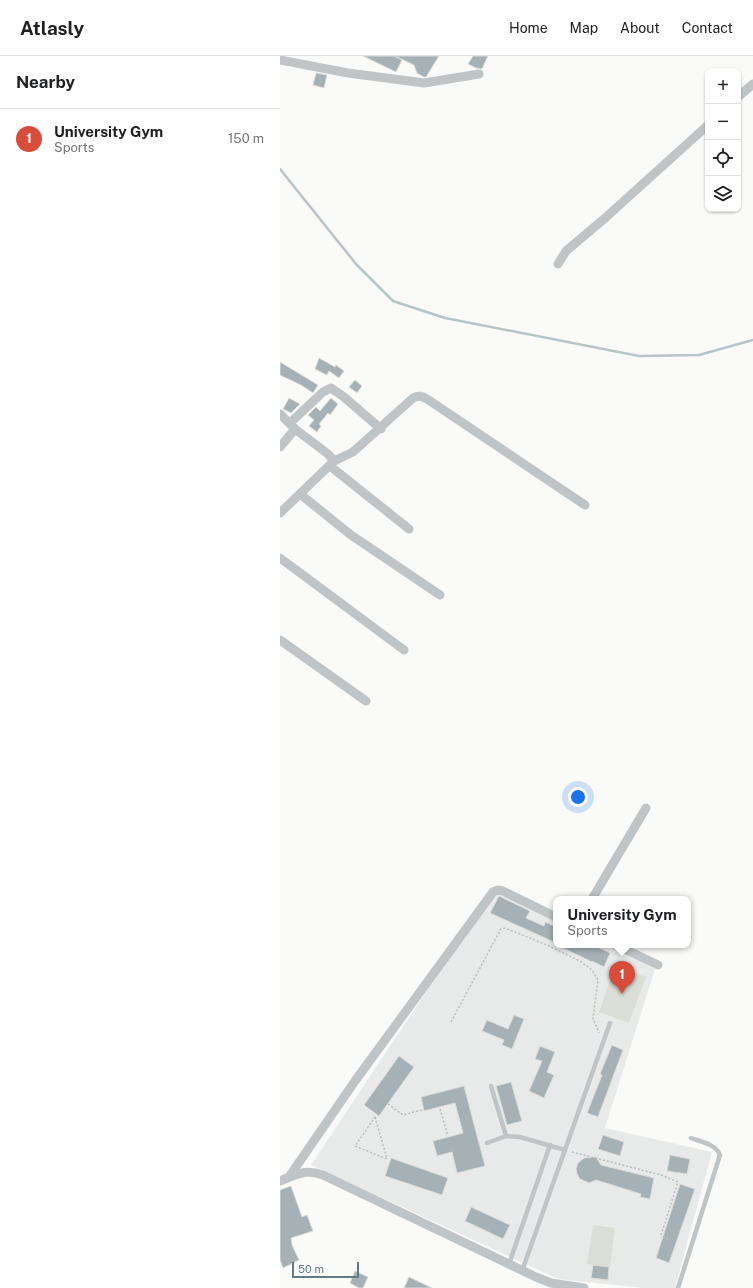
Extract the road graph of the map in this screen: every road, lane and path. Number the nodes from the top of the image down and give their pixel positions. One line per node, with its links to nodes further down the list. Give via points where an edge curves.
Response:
1 (280, 60): 2 (street, via 348,73 424,83)
2 (479, 74)
3 (753, 84): 4 (street)
4 (741, 94)
5 (705, 128): 6 (street, via 566,251)
6 (558, 264)
7 (280, 414): 8 (street)
8 (293, 426): 9 (street, via 323,392 331,388); 10 (street); 11 (street, via 328,454)
9 (381, 429): 11 (street, via 354,452); 13 (street, via 413,398 422,396)
10 (280, 447)
11 (332, 464): 12 (street); 15 (street)
12 (300, 494): 14 (street); 17 (street, via 351,535)
13 (585, 505)
14 (280, 513)
15 (409, 529)
16 (280, 558): 19 (street)
17 (440, 595)
18 (280, 640): 20 (street)
19 (404, 650)
20 (366, 701)
21 (646, 808): 22 (street)
22 (594, 896)
23 (553, 915): 40 (street, via 502,891 493,892)
24 (622, 948): 25 (street)
25 (658, 965)
26 (451, 1022): 28 (path, via 501,929 505,928 580,961 592,970 598,980 593,1018)
27 (610, 1023): 28 (lane)
28 (603, 1041): 38 (lane)
29 (491, 1086): 34 (lane)
30 (388, 1104): 32 (path, via 403,1115)
31 (440, 1109): 33 (path)
32 (422, 1110)
33 (448, 1136)
34 (506, 1136): 36 (lane); 37 (lane)
35 (691, 1138): 46 (lane, via 712,1146 720,1155)
36 (487, 1143)
37 (550, 1145): 38 (lane); 42 (lane)
38 (565, 1150): 41 (path, via 661,1175 678,1182 661,1235); 43 (lane)
39 (387, 1159): 39 (path, via 381,1138 375,1117 355,1146)
40 (284, 1179): 42 (street, via 304,1172 323,1175)
41 (669, 1240)
42 (509, 1265): 43 (street)
43 (522, 1271): 44 (street)
44 (550, 1285): 45 (street)
45 (584, 1288)
46 (678, 1288)

